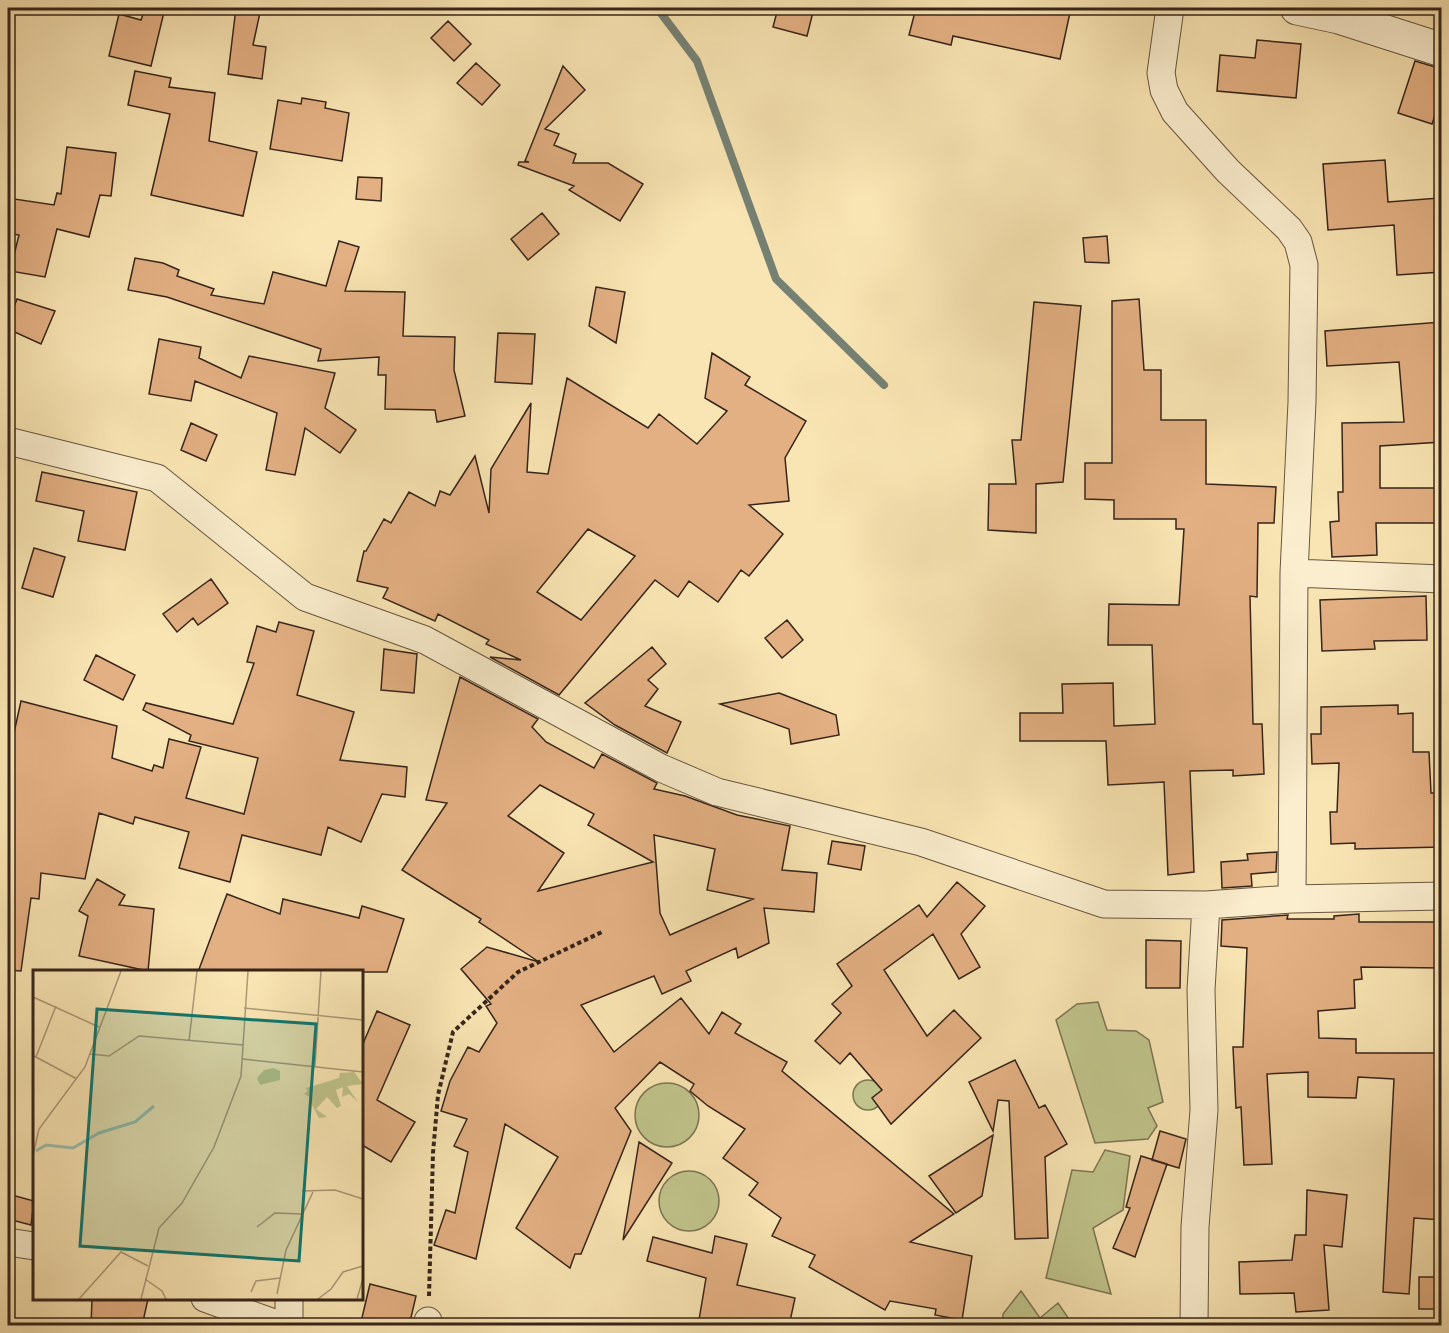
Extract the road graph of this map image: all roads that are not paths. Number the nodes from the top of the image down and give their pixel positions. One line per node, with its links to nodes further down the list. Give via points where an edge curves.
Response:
1 (1170, 8): 6 (street, via 1161,74 1175,112 1228,171 1289,229 1298,242 1304,265)
2 (1297, 8): 3 (street)
3 (1341, 12): 4 (street)
4 (1442, 50)
5 (8, 441): 10 (street, via 156,478 305,597 424,640 661,768 717,792 921,842 1104,904)
6 (1294, 573): 7 (street); 9 (street)
7 (1442, 579)
8 (1442, 896): 9 (street)
9 (1292, 899): 10 (street)
10 (1206, 905): 17 (street, via 1201,990 1204,1110 1195,1227)
11 (8, 1242): 12 (street)
12 (33, 1246)
13 (208, 1300): 15 (street)
14 (289, 1300): 16 (street)
15 (282, 1326)
16 (290, 1326)
17 (1194, 1326)

